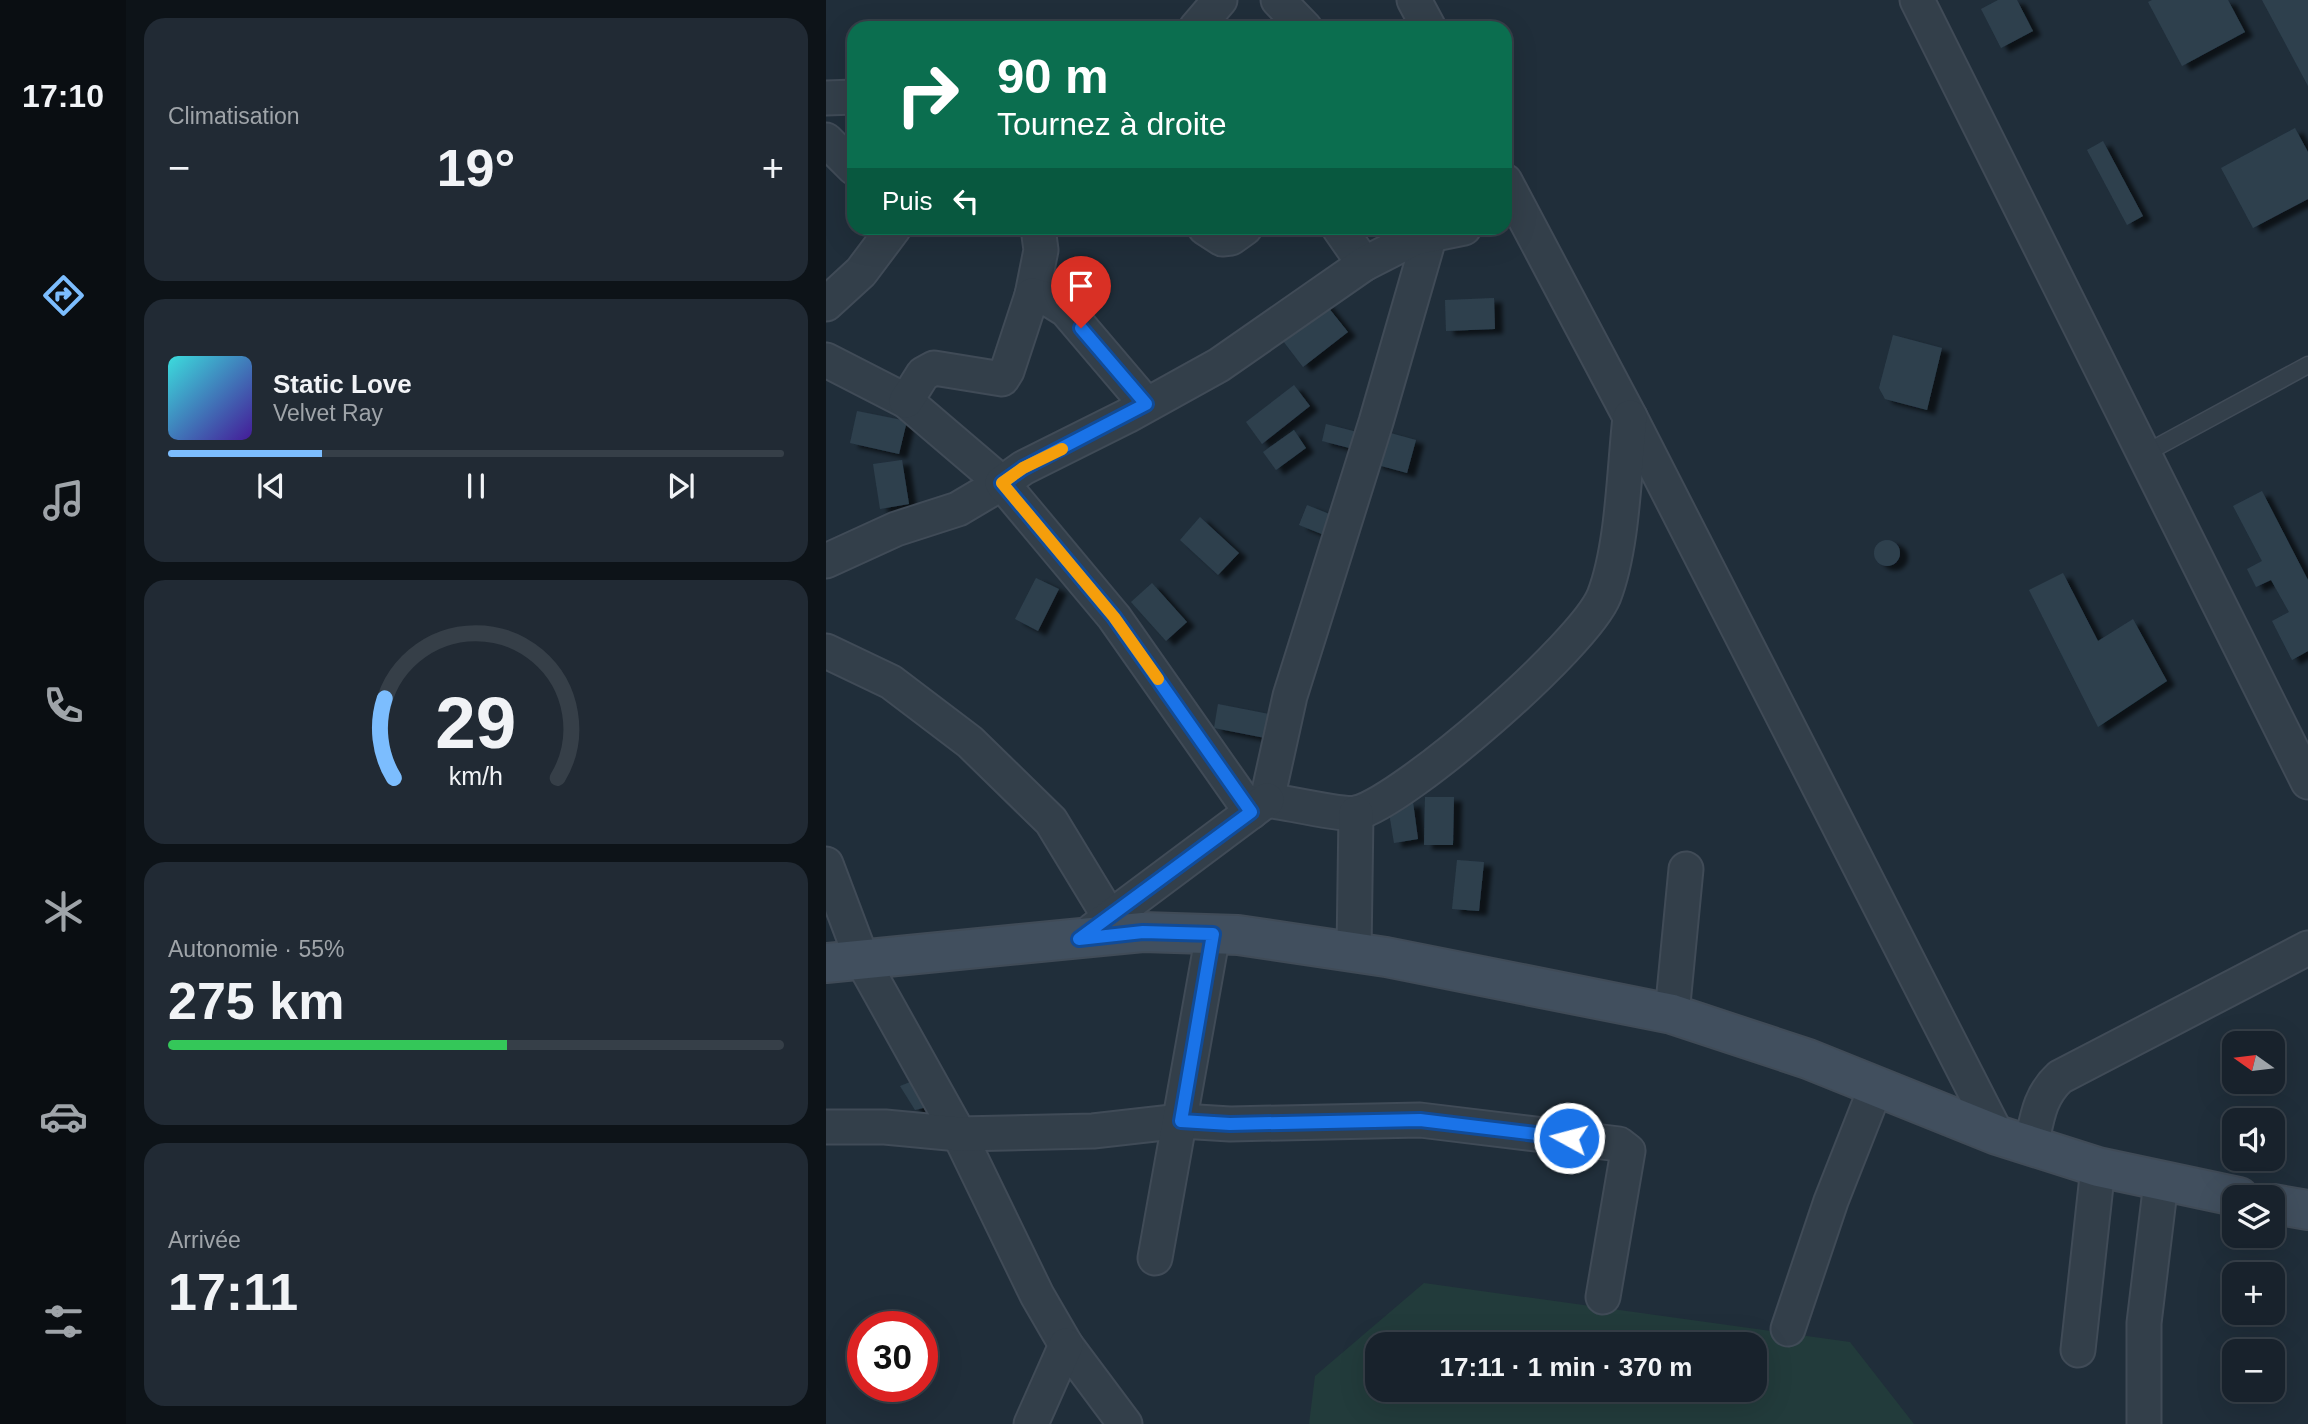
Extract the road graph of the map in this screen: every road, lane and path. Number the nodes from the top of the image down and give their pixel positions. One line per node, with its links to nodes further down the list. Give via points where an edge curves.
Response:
1 (1220, 0): 5 (street)
2 (1278, 0): 6 (street)
3 (1414, 0): 7 (street)
4 (1917, 0): 27 (street)
5 (1202, 21)
6 (1298, 21)
7 (1425, 21)
8 (847, 97): 9 (street)
9 (826, 98)
10 (826, 140): 11 (street)
11 (847, 161)
12 (1513, 217): 26 (street)
13 (889, 235): 21 (street, via 861,271)
14 (1039, 235): 20 (street, via 1041,250)
15 (1216, 235): 16 (street, via 1222,239)
16 (1235, 235)
17 (1344, 235): 19 (street)
18 (1430, 235): 19 (street, via 1415,237); 32 (street)
19 (1364, 264): 25 (street, via 1243,350)
20 (1032, 295): 24 (street, via 1002,379 934,368 923,374); 25 (street, via 1066,310)
21 (826, 304)
22 (826, 360): 24 (street)
23 (2308, 365): 27 (lane)
24 (906, 401): 28 (street)
25 (1146, 404): 28 (street)
26 (1630, 417): 33 (street, via 1614,559 1603,598 1580,631 1528,687 1404,786); 47 (street)
27 (2144, 454): 31 (street)
28 (1002, 483): 29 (street, via 958,509 896,529); 32 (street, via 1114,617)
29 (826, 561)
30 (826, 651): 36 (street, via 891,682 970,742 1051,821)
31 (2308, 782)
32 (1259, 806): 33 (street); 36 (street)
33 (1356, 813): 40 (street)
34 (826, 864): 41 (street)
35 (1686, 869): 42 (street)
36 (1110, 918): 38 (street)
37 (1213, 934): 38 (street, via 1143,932); 40 (street); 44 (street)
38 (1079, 939): 41 (street)
39 (2308, 948): 47 (street, via 2060,1077 2047,1088)
40 (1354, 952): 42 (street)
41 (844, 963): 46 (street)
42 (1672, 1014): 43 (street)
43 (1876, 1087): 47 (street); 55 (street)
44 (1181, 1121): 46 (street, via 1093,1131); 53 (street); 54 (street, via 1420,1120 1619,1144 1628,1151)
45 (826, 1127): 46 (street)
46 (959, 1134): 56 (street)
47 (2014, 1140): 48 (street)
48 (2098, 1167): 49 (street); 57 (street)
49 (2161, 1182): 50 (street); 60 (street, via 2144,1324)
50 (2222, 1194)
51 (2285, 1206): 52 (street)
52 (2308, 1210)
53 (1155, 1258)
54 (1603, 1297)
55 (1788, 1329)
56 (1066, 1345): 58 (street); 59 (street)
57 (2078, 1350)
58 (1031, 1424)
59 (1125, 1424)
60 (2144, 1424)

